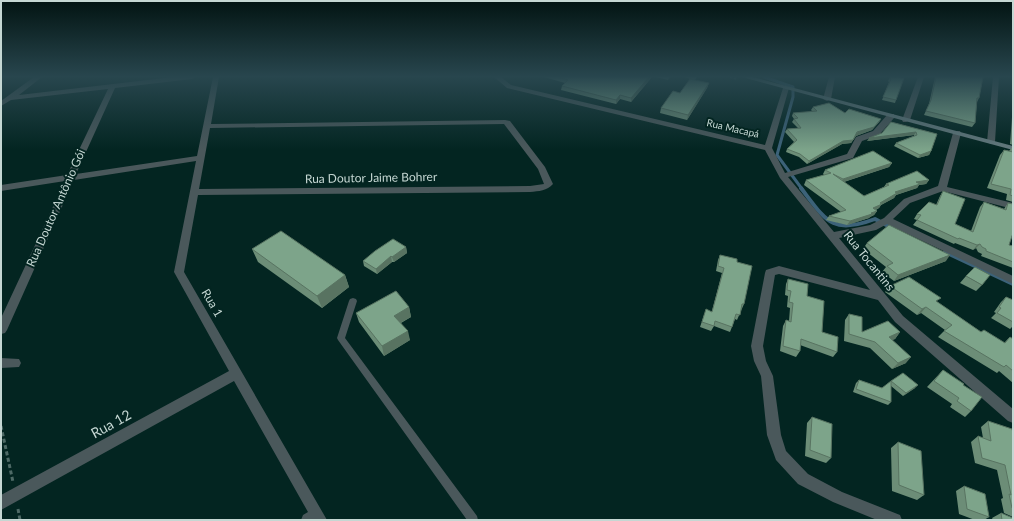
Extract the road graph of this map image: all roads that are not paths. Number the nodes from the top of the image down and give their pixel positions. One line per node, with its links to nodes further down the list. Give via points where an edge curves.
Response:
1 (105, 101): 17 (street, Rua Doutor Antônio Gói)
2 (212, 101): 10 (street, Rua 1)
3 (570, 101): 13 (street, Rua Macapá)
4 (782, 101): 13 (street)
5 (836, 101): 8 (street)
6 (913, 101): 9 (street)
7 (994, 101): 12 (street)
8 (891, 116): 9 (street); 16 (street, via 876,133 859,140 850,156)
9 (906, 120): 11 (street)
10 (207, 126): 15 (street, Rua 1); 20 (street, Rua Doutor Jaime Bohrer, via 505,122 542,169 549,184 546,187 530,189)
11 (957, 133): 12 (street); 19 (street)
12 (991, 142): 14 (street)
13 (768, 148): 16 (street, Rua Tocantins)
14 (1013, 148)
15 (201, 158): 17 (street); 20 (street, Rua 1)
16 (783, 176): 23 (street, Rua Tocantins)
17 (70, 178): 18 (street); 27 (street, Rua Doutor Antônio Gói)
18 (1, 188)
19 (942, 188): 21 (street); 22 (street, via 906,201)
20 (195, 192): 30 (street, Rua 1, via 179,272)
21 (1013, 206)
22 (887, 220): 23 (street, via 873,228); 24 (street)
23 (832, 236): 25 (street, Rua Tocantins)
24 (1013, 280)
25 (881, 298): 31 (street, Rua Tocantins, via 899,319); 35 (street, via 778,270 770,273 757,346 767,376 774,435 781,455 803,479 838,497)
26 (353, 301): 34 (lane, via 341,338)
27 (1, 330)
28 (1, 362): 29 (street)
29 (15, 363)
30 (237, 373): 32 (street, Rua 12); 33 (street, Rua 1)
31 (1013, 417)
32 (1, 503)
33 (315, 518)
34 (473, 520)
35 (895, 520)

